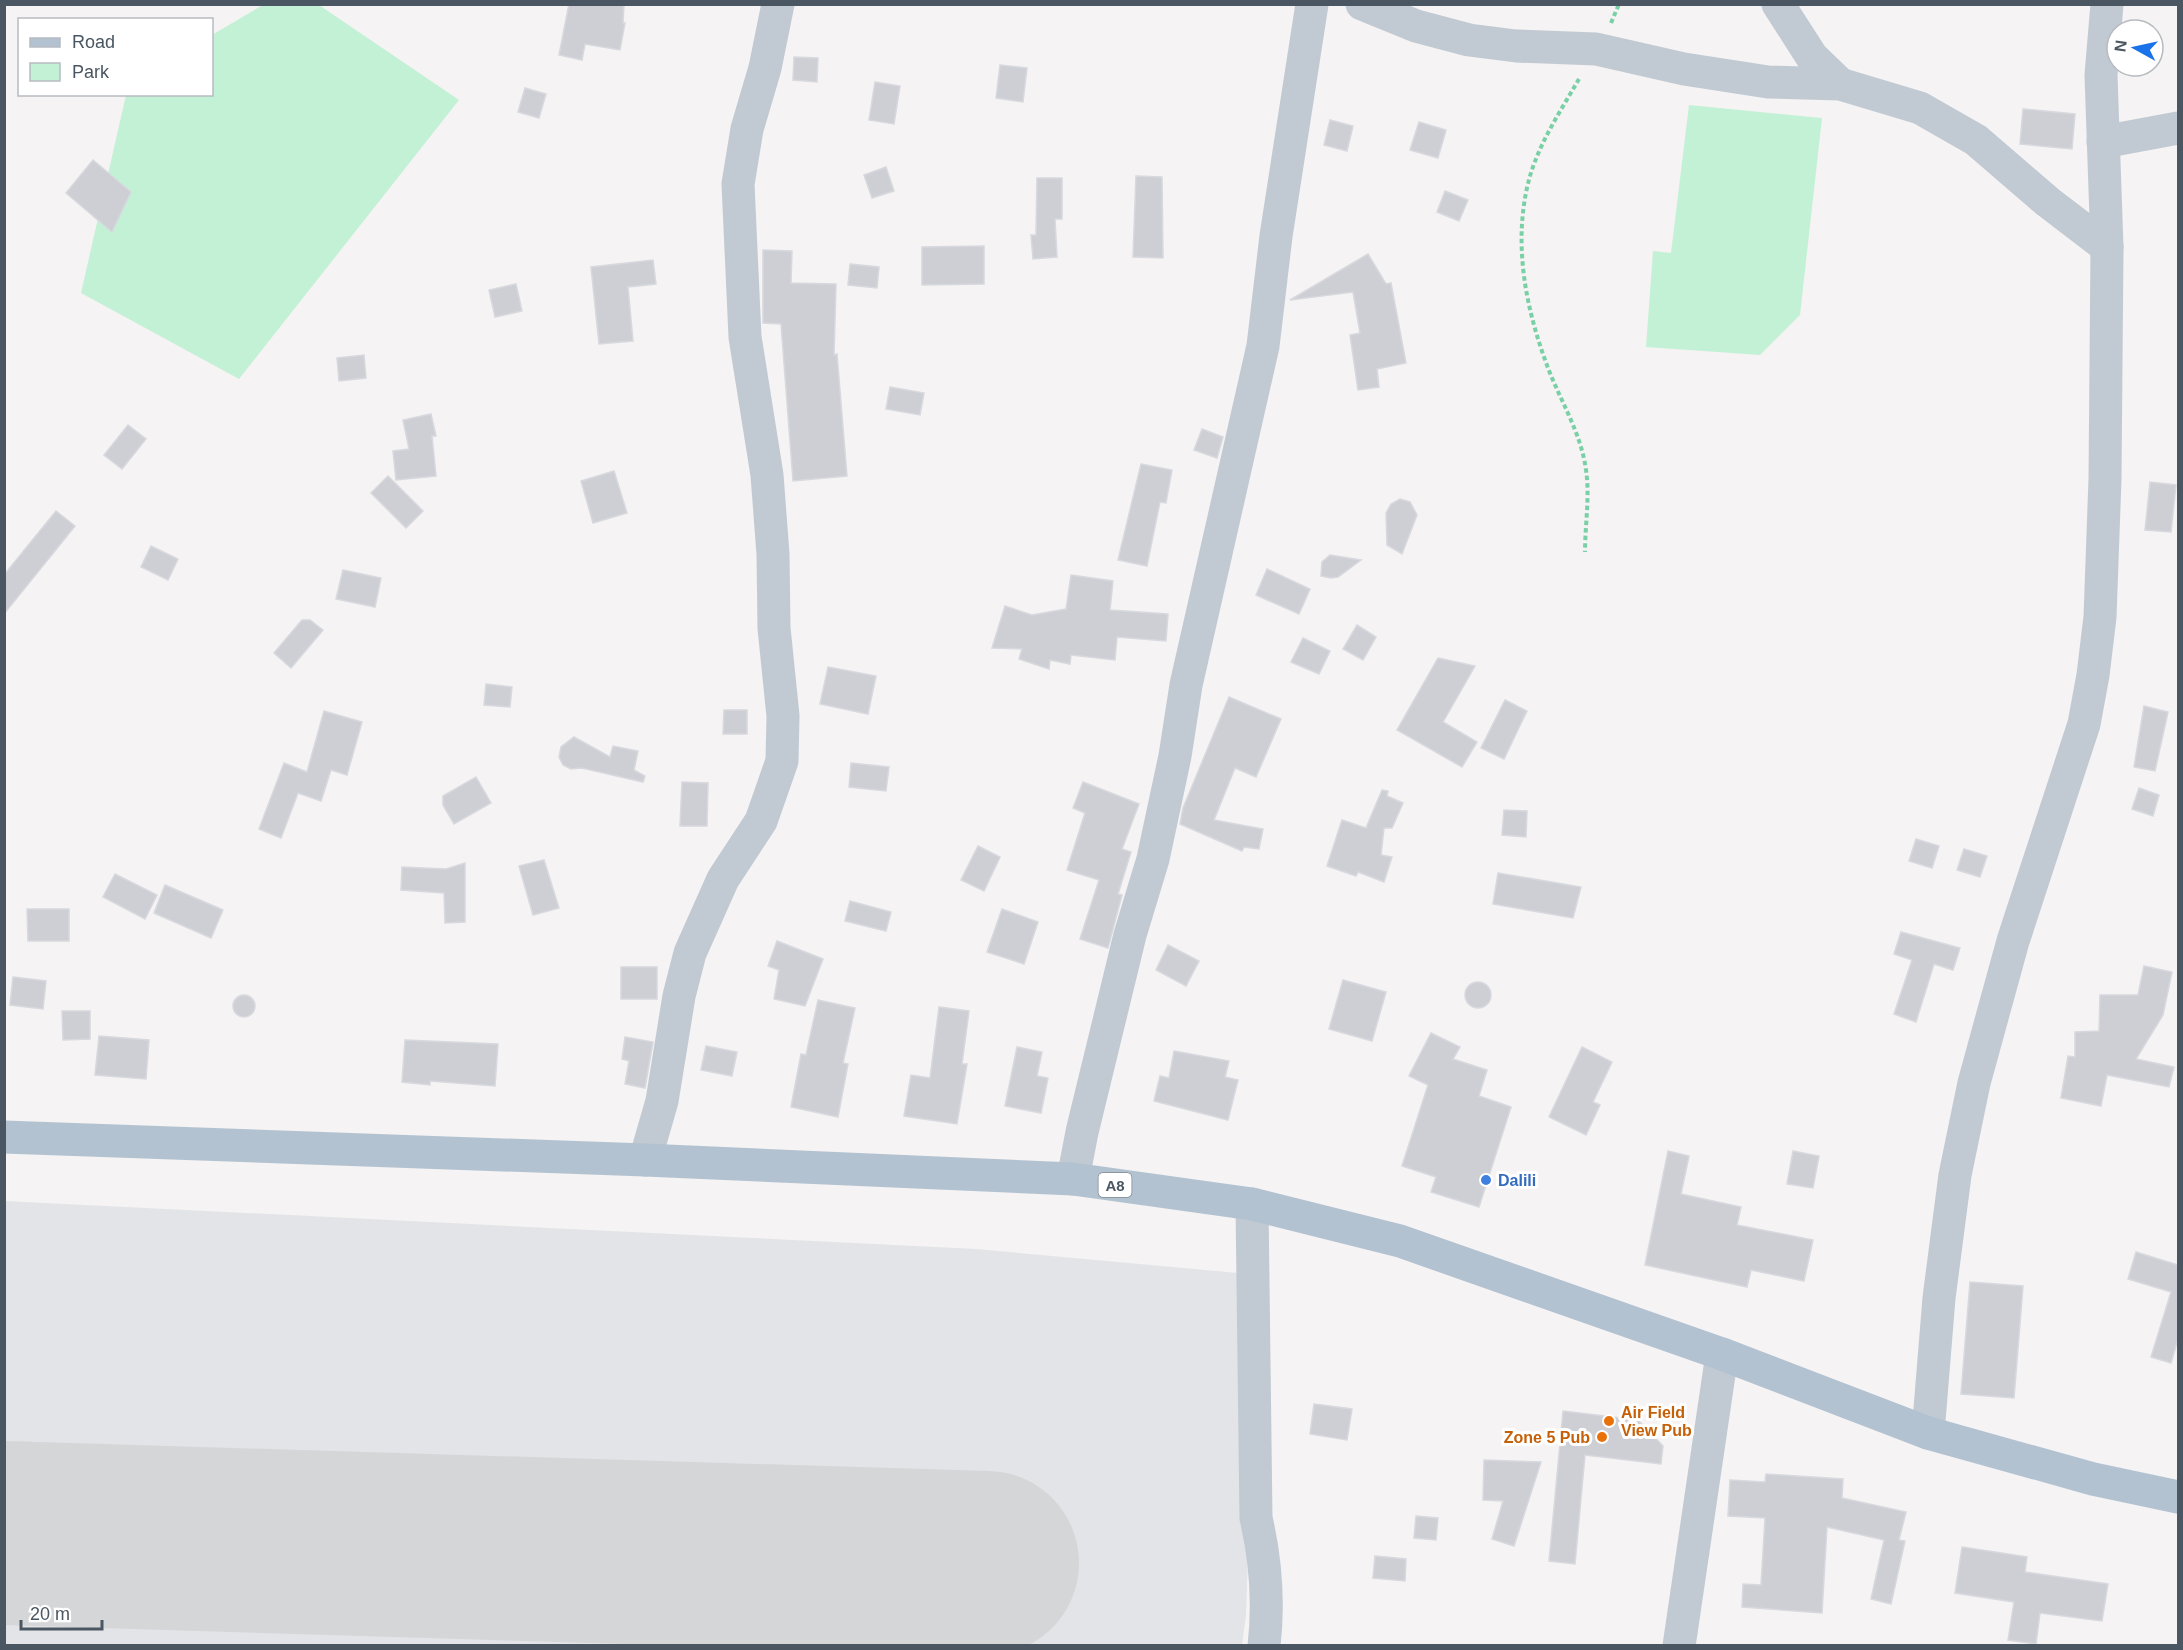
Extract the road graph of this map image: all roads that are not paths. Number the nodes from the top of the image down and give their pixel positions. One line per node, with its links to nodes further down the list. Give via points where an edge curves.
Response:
1 (778, 4): 11 (street, via 747,129 738,184 745,337 767,475 774,628 783,716 782,761 761,821 723,879 690,953 662,1101)
2 (1312, 4): 12 (street, via 1263,346 1186,685 1153,859 1130,934)
3 (1362, 4): 6 (street, via 1416,26 1469,40 1596,49 1768,82)
4 (1778, 4): 6 (street, via 1812,57)
5 (2107, 4): 8 (street, via 2101,75)
6 (1840, 84): 9 (street, via 1920,108 1976,140)
7 (2178, 128): 8 (street)
8 (2103, 142): 9 (street)
9 (2107, 247): 15 (street, via 2105,479 2100,617 2093,675 2084,724 2013,941 1974,1083 1953,1186)
10 (4, 1137): 11 (main road, A8)
11 (645, 1160): 12 (main road, A8)
12 (1073, 1179): 13 (main road, A8)
13 (1252, 1204): 14 (main road, A8, via 1400,1241); 17 (street, via 1256,1518 1266,1562)
14 (1722, 1354): 15 (main road, A8); 18 (street)
15 (1928, 1433): 16 (main road, A8, via 2093,1479)
16 (2178, 1497)
17 (1264, 1646)
18 (1679, 1646)

